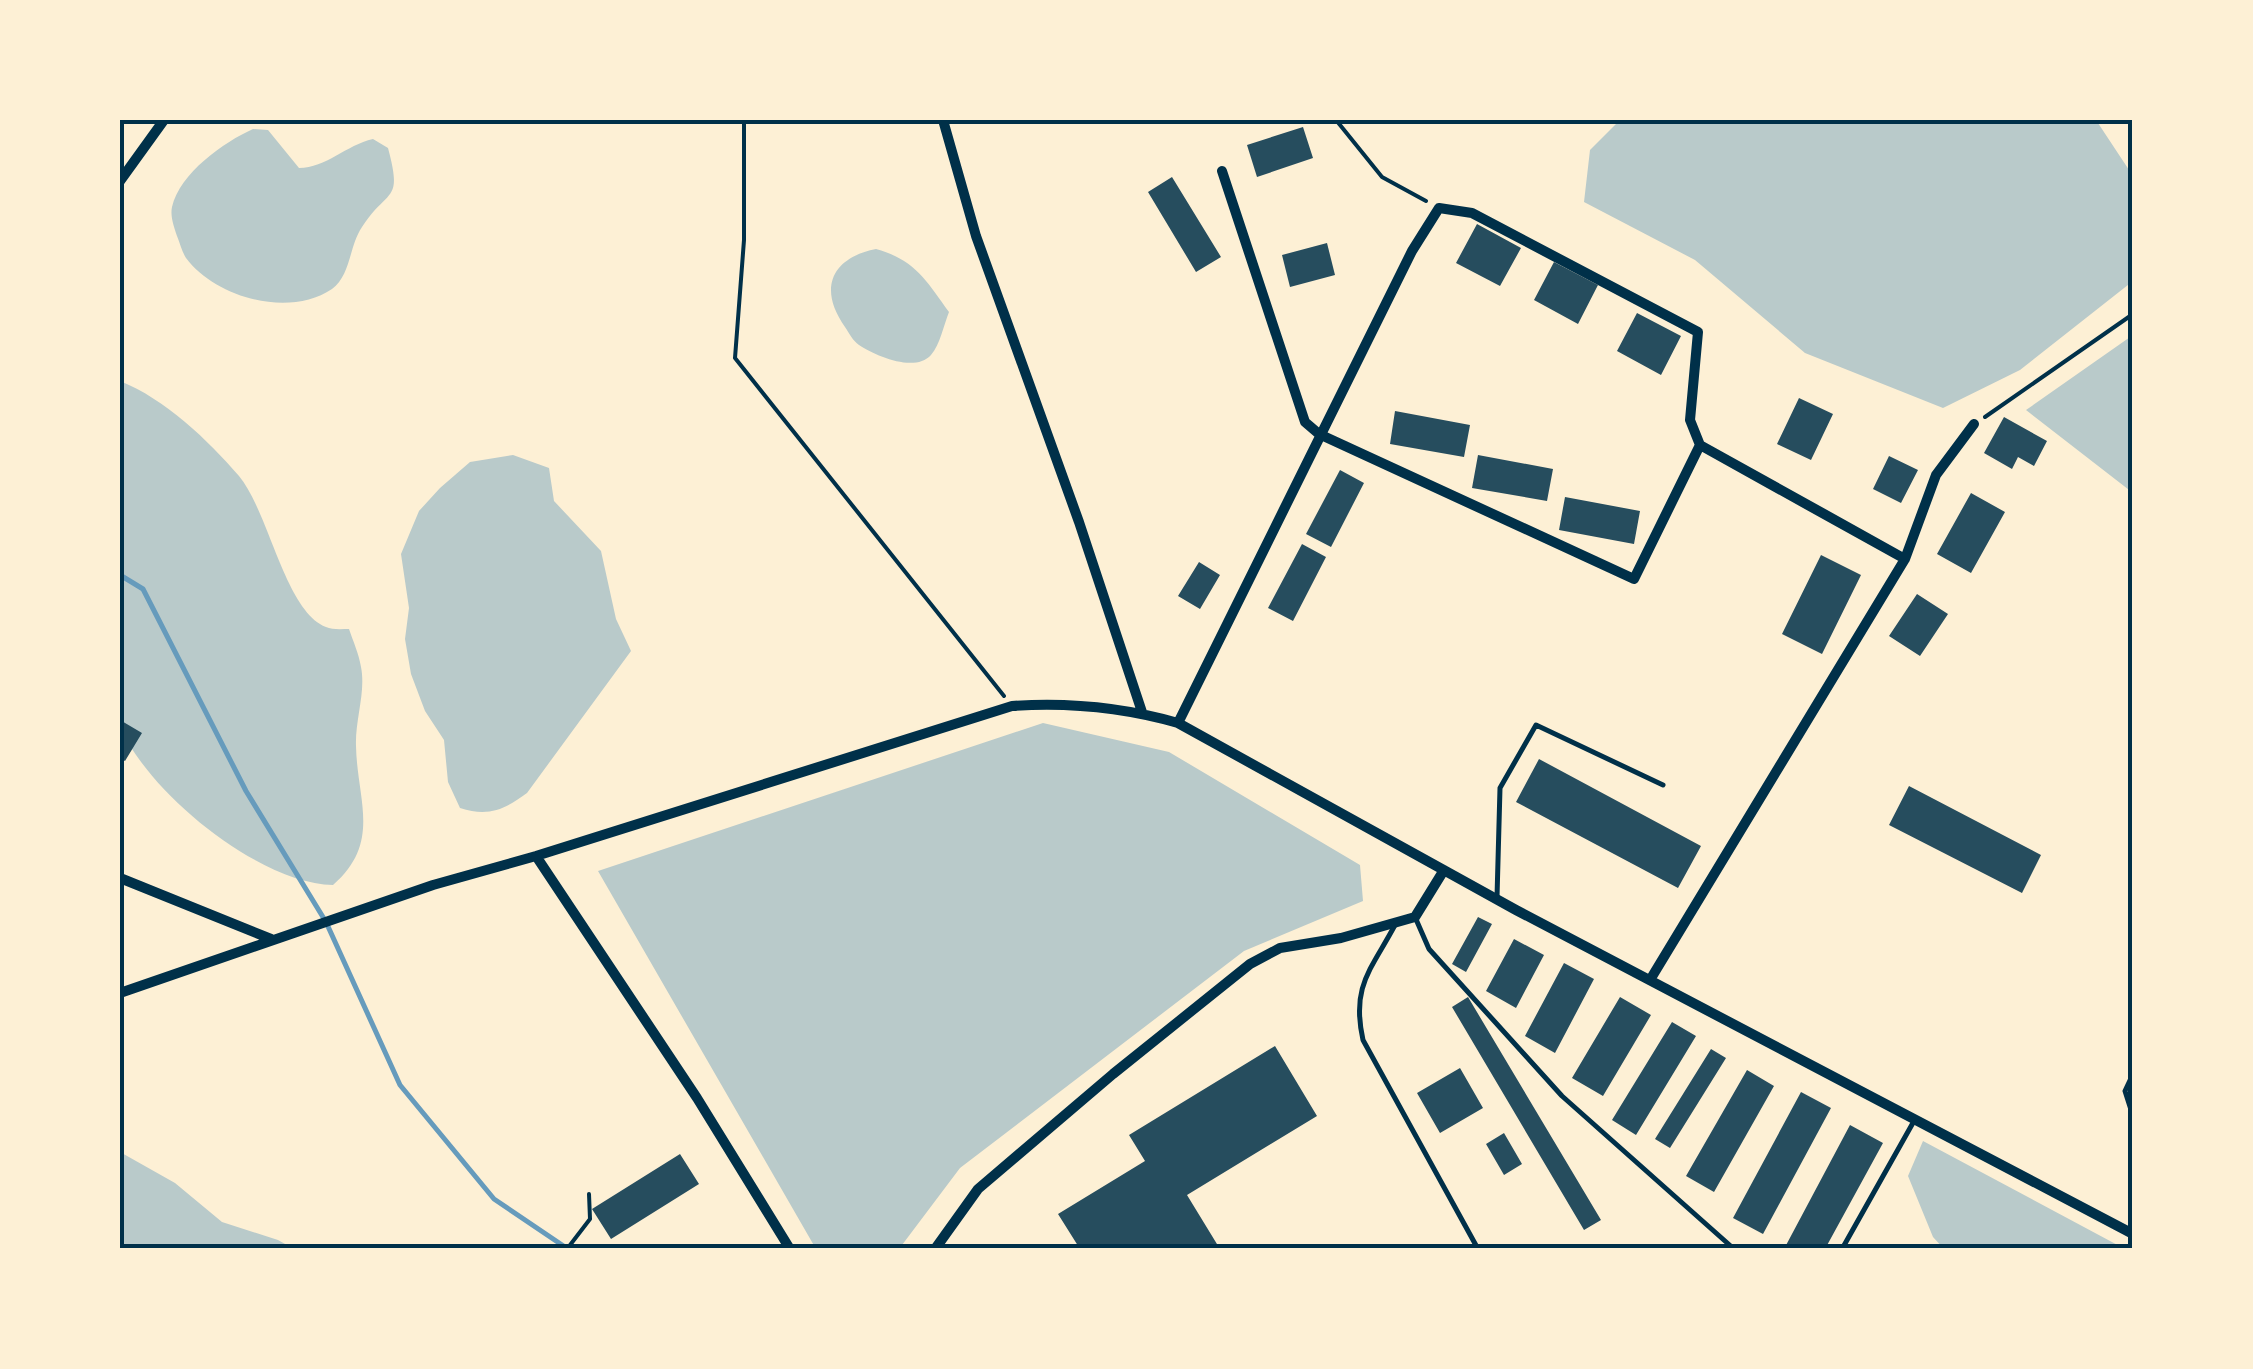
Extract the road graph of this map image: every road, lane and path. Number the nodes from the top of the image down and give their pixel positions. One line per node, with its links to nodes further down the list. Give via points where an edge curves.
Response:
1 (164, 120): 6 (street)
2 (744, 120): 13 (path, via 735,358)
3 (943, 120): 14 (street, via 976,236)
4 (1336, 120): 7 (path, via 1382,177)
5 (1222, 170): 10 (street, via 1305,422)
6 (120, 180)
7 (1440, 208): 10 (street); 11 (street, via 1472,212 1698,332 1690,420)
8 (2133, 314): 9 (path)
9 (1974, 424): 12 (street, via 1936,474)
10 (1319, 434): 11 (street, via 1634,580); 15 (street)
11 (1700, 445): 12 (street)
12 (1905, 559): 24 (street)
13 (1012, 706): 14 (street, via 1058,703); 17 (street)
14 (1142, 712): 15 (street)
15 (1178, 723): 18 (street)
16 (1663, 786): 20 (lane, via 1536,726 1500,788)
17 (536, 856): 23 (street); 32 (street)
18 (1444, 870): 20 (street); 21 (street)
19 (120, 878): 23 (street)
20 (1497, 900): 24 (street)
21 (1416, 917): 22 (street); 35 (lane, via 1429,949 1562,1096)
22 (1396, 922): 33 (street, via 1280,948 1250,964 978,1188); 34 (lane, via 1359,992 1363,1040)
23 (272, 940): 25 (street)
24 (1650, 980): 28 (street)
25 (120, 993)
26 (2133, 1074): 27 (lane, via 2124,1091)
27 (2133, 1116)
28 (1914, 1120): 30 (street); 36 (lane)
29 (589, 1194): 31 (path, via 590,1219)
30 (2133, 1234)
31 (567, 1249)
32 (790, 1249)
33 (935, 1249)
34 (1478, 1249)
35 (1734, 1249)
36 (1842, 1249)

